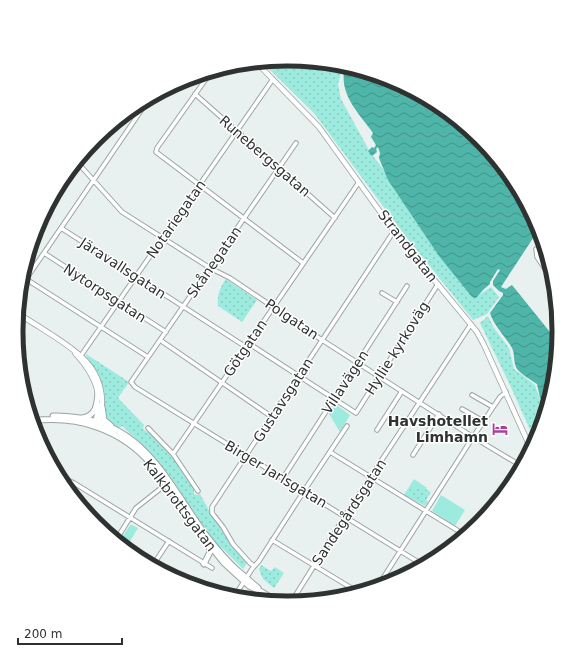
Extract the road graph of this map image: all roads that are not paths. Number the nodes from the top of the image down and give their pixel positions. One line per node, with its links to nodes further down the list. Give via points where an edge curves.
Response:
1 (263, 68): 2 (street, Strandgatan)
2 (273, 79): 6 (street, Notariegatan); 11 (street, Strandgatan, via 318,127)
3 (205, 80): 4 (street)
4 (195, 94): 6 (street, Runebergsgatan); 12 (street, via 156,152)
5 (141, 111): 10 (street)
6 (237, 132): 9 (street, Runebergsgatan); 12 (street, Notariegatan)
7 (296, 143): 9 (street, Skånegatan)
8 (81, 167): 10 (street, Polgatan)
9 (279, 168): 13 (street, Skånegatan); 14 (street, Runebergsgatan)
10 (93, 181): 15 (street); 17 (street, Polgatan, via 122,212)
11 (359, 182): 14 (street, Götgatan); 16 (street, Strandgatan)
12 (200, 185): 13 (street); 17 (street, Notariegatan)
13 (244, 218): 20 (street); 22 (street, Skånegatan)
14 (335, 218): 20 (street, Götgatan)
15 (61, 228): 19 (street); 24 (street, Järavallsgatan)
16 (394, 231): 26 (street, Strandgatan); 38 (street, Gustavsgatan)
17 (163, 238): 22 (street, Polgatan); 24 (street, Notariegatan)
18 (536, 249): 21 (street, via 537,257)
19 (44, 253): 23 (street); 29 (street, Nytorpsgatan)
20 (303, 263): 32 (street, Götgatan)
21 (544, 267)
22 (210, 268): 31 (street, Skånegatan); 32 (street, Polgatan, via 230,278)
23 (29, 274)
24 (136, 277): 29 (street, Notariegatan); 31 (street, Järavallsgatan)
25 (28, 280): 35 (street)
26 (438, 284): 34 (street, Strandgatan); 45 (street, Hyllie kyrkoväg)
27 (407, 286): 30 (street, Villavägen)
28 (382, 293): 30 (street)
29 (119, 302): 35 (street, Notariegatan); 36 (street, Nytorpsgatan)
30 (397, 302): 43 (street, Villavägen)
31 (183, 307): 36 (street, Skånegatan); 40 (street, Järavallsgatan)
32 (273, 307): 38 (street, Polgatan); 39 (street, Götgatan)
33 (24, 318): 41 (street, via 67,344)
34 (471, 324): 49 (street, Strandgatan); 53 (street, Sandegårdsgatan)
35 (102, 327): 41 (street, Notariegatan); 42 (street)
36 (166, 332): 37 (street, Skånegatan)
37 (160, 340): 42 (street, Skånegatan); 47 (street)
38 (322, 340): 43 (street, Polgatan); 44 (street, Gustavsgatan)
39 (248, 343): 40 (street, Götgatan); 44 (street)
40 (246, 347): 47 (street, Götgatan)
41 (81, 357): 50 (street); 54 (street, via 97,377)
42 (148, 357): 46 (street, Skånegatan)
43 (358, 363): 45 (street, Polgatan); 52 (street, Villavägen)
44 (298, 376): 52 (street); 58 (street, Gustavsgatan)
45 (379, 376): 48 (street, Polgatan); 52 (street, Hyllie kyrkoväg, via 356,413)
46 (131, 382): 63 (street, Birger Jarlsgatan, via 135,388)
47 (222, 382): 58 (street); 63 (street, Götgatan)
48 (402, 391): 53 (street, Polgatan); 67 (street)
49 (506, 392): 55 (street); 70 (street, Strandgatan)
50 (98, 393): 59 (main road, via 97,406 93,413); 64 (street)
51 (472, 395): 55 (street)
52 (334, 400): 76 (street, Villavägen)
53 (420, 402): 57 (street, Polgatan); 77 (street, Sandegårdsgatan)
54 (102, 407): 64 (street); 68 (main road, via 106,423)
55 (493, 407): 62 (street)
56 (462, 409): 62 (street)
57 (439, 414): 69 (street, Polgatan); 73 (street)
58 (272, 417): 74 (street, Gustavsgatan)
59 (78, 418): 60 (main road, Kalkbrottsgatan, via 55,416); 64 (main road, Kalkbrottsgatan)
60 (38, 419)
61 (38, 420): 64 (main road)
62 (483, 421): 69 (street)
63 (193, 423): 72 (street, Götgatan); 74 (street, Birger Jarlsgatan)
64 (96, 424): 68 (main road, Kalkbrottsgatan); 79 (main road, Kalkbrottsgatan, via 140,452)
65 (347, 426): 71 (street)
66 (148, 428): 72 (street)
67 (377, 430)
68 (120, 431): 98 (main road, Kalkbrottsgatan, via 147,452 214,545)
69 (473, 437): 75 (street, Polgatan); 82 (street)
70 (528, 441)
71 (330, 452): 77 (street); 81 (street)
72 (173, 454): 80 (street)
73 (414, 455)
74 (246, 456): 76 (street, Birger Jarlsgatan); 95 (street, Gustavsgatan, via 211,510 233,544)
75 (517, 463)
76 (283, 478): 81 (street, Birger Jarlsgatan)
77 (371, 478): 82 (street); 83 (street, Sandegårdsgatan)
78 (70, 481): 84 (street)
79 (166, 485): 84 (street, via 140,503); 89 (main road, Kalkbrottsgatan)
80 (198, 491)
81 (304, 491): 83 (street, Birger Jarlsgatan); 87 (street)
82 (425, 511): 85 (street); 90 (street)
83 (346, 516): 90 (street, Birger Jarlsgatan); 94 (street, Sandegårdsgatan)
84 (129, 517): 86 (street); 88 (street)
85 (460, 532)
86 (119, 535)
87 (272, 540): 94 (street); 95 (street)
88 (169, 541): 91 (street); 93 (street)
89 (208, 543): 93 (main road, via 210,552); 98 (main road, Kalkbrottsgatan, via 224,563)
90 (400, 551): 92 (street, Birger Jarlsgatan); 97 (street)
91 (156, 561)
92 (417, 561)
93 (204, 564): 96 (street)
94 (314, 565): 99 (street); 102 (street, Sandegårdsgatan)
95 (254, 566): 98 (street)
96 (212, 568)
97 (384, 577)
98 (245, 580): 100 (street); 101 (main road, Kalkbrottsgatan)
99 (350, 587)
100 (238, 590)
101 (266, 594)
102 (295, 596)

